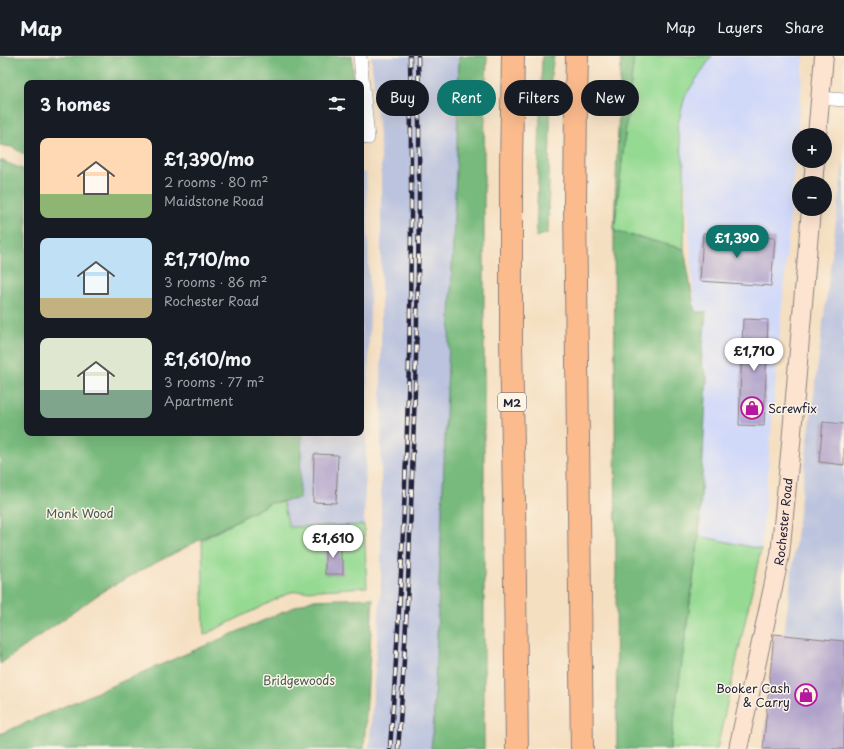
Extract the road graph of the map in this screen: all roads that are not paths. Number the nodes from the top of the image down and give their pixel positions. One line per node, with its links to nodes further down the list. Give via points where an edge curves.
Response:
1 (360, 56): 5 (street)
2 (513, 56): 12 (highway, M2, via 511,341)
3 (577, 56): 13 (highway, via 575,213)
4 (824, 56): 7 (main road)
5 (362, 80)
6 (364, 97): 10 (street)
7 (820, 98): 8 (street); 9 (main road)
8 (844, 100)
9 (818, 128)
10 (368, 138)
11 (810, 216): 14 (main road, Rochester Road, via 780,555)
12 (517, 749)
13 (582, 749)
14 (738, 749)

